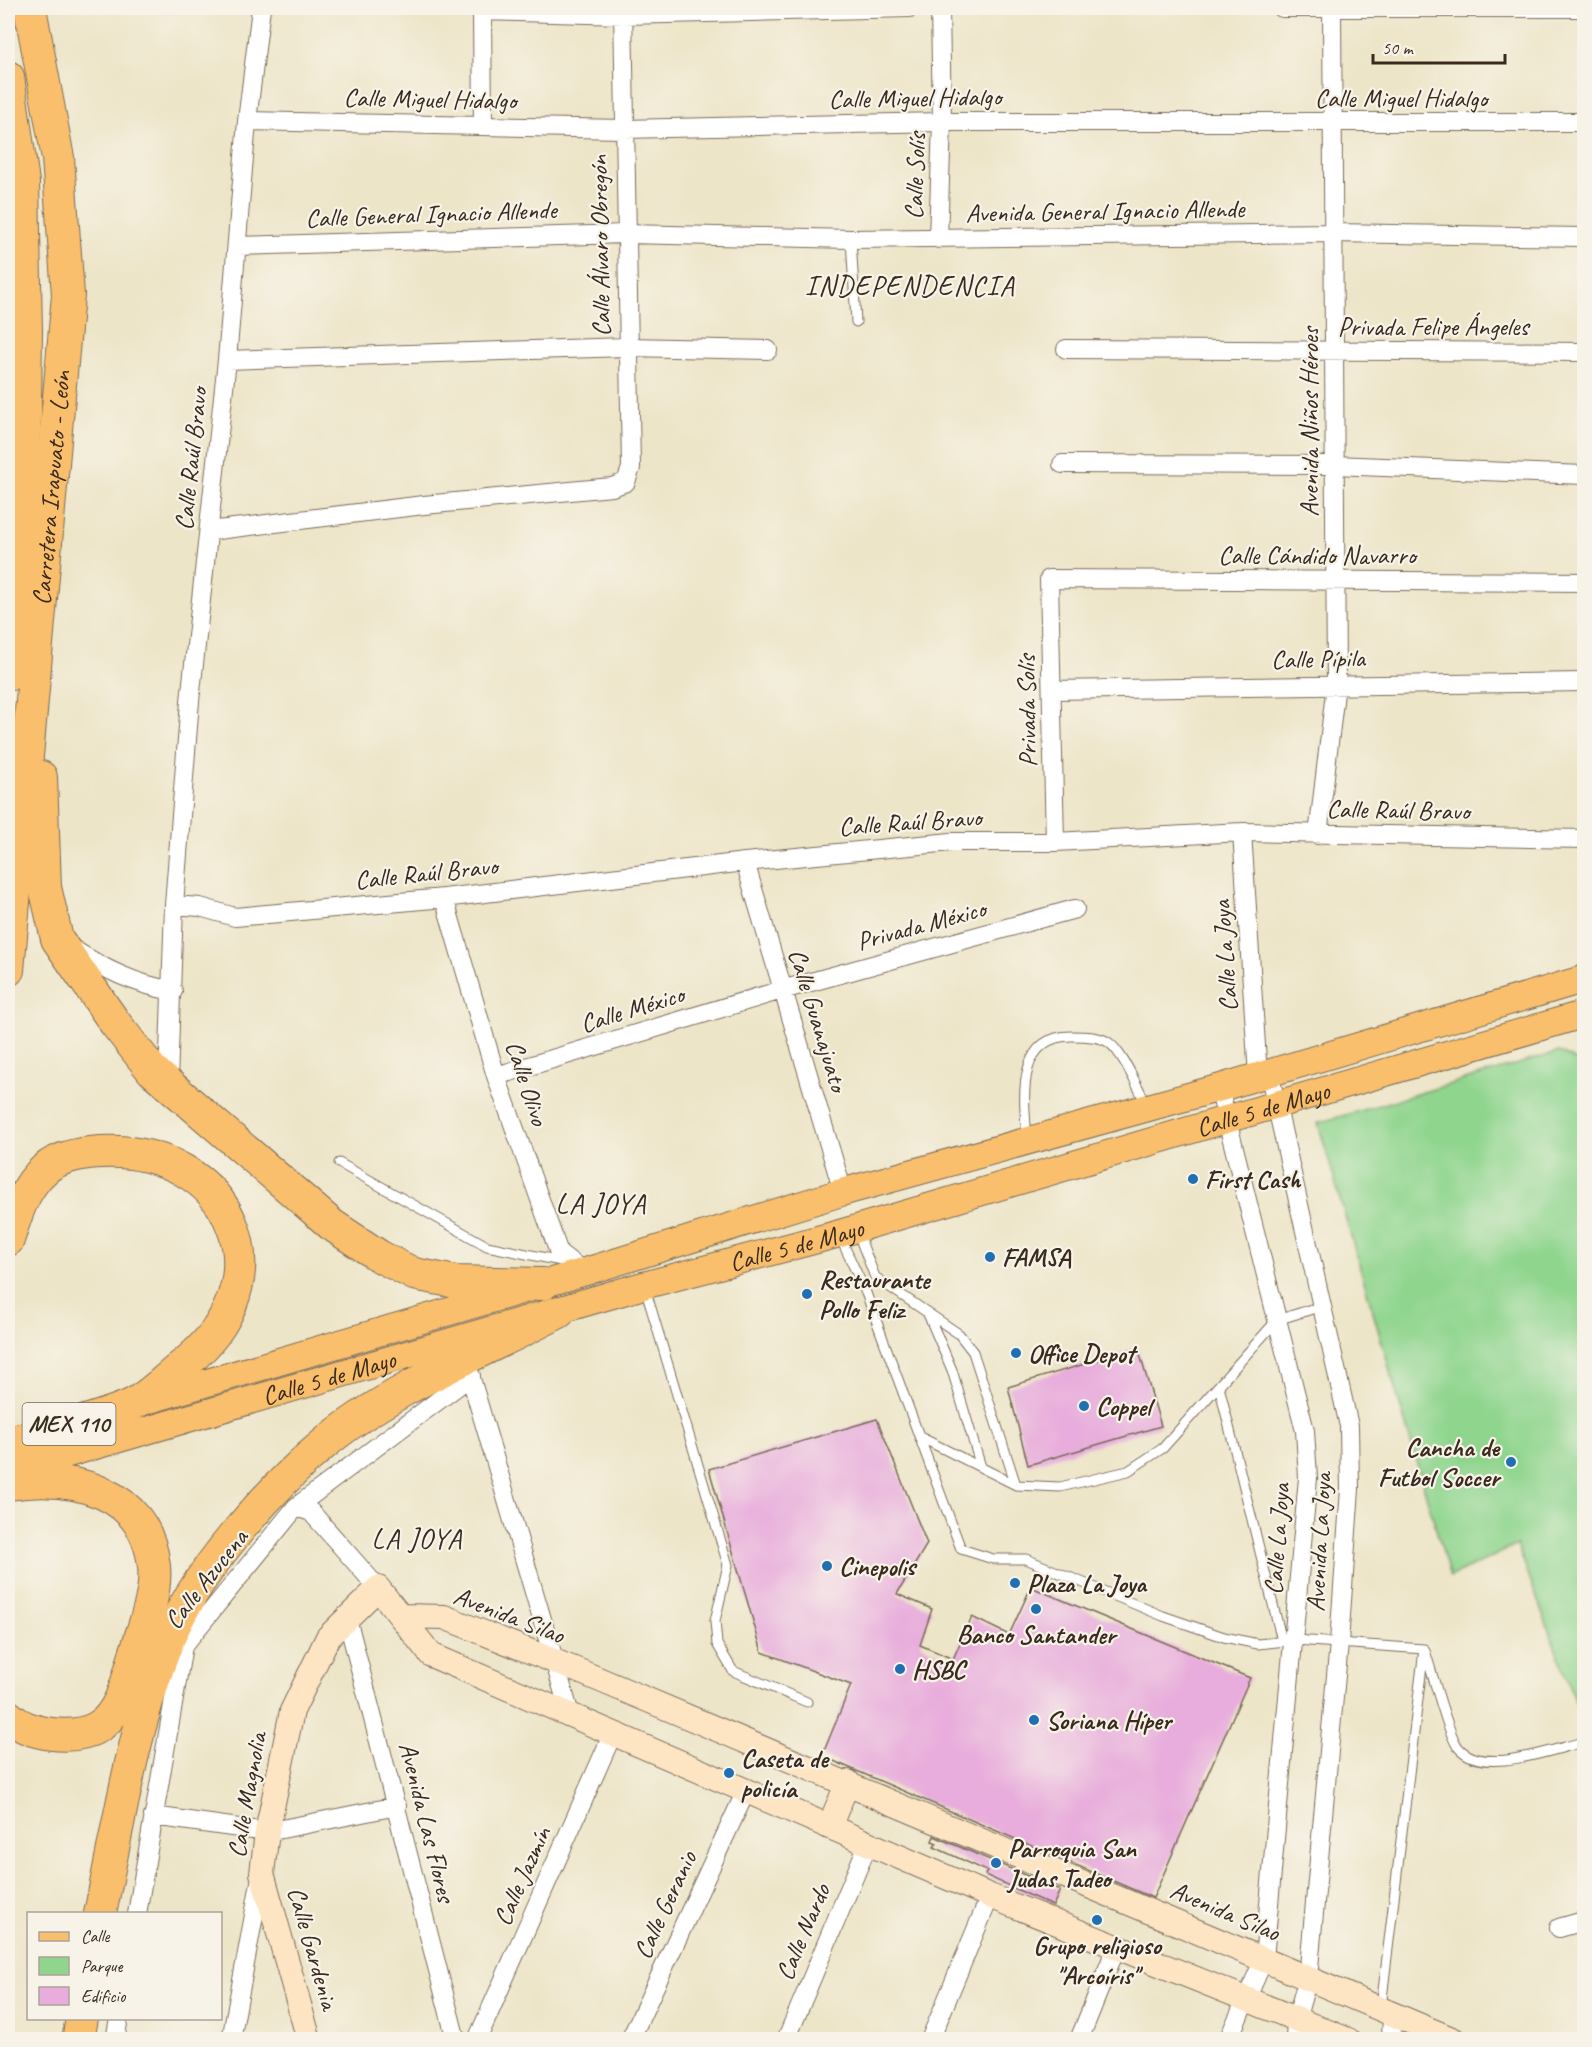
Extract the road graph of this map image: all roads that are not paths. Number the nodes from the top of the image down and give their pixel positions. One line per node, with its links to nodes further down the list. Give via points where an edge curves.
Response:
1 (30, 8): 38 (highway, Carretera Irapuato - León, via 57,158 68,295)
2 (261, 8): 10 (street, Calle Raúl Bravo)
3 (910, 8): 8 (street)
4 (940, 8): 11 (street, Calle Solís)
5 (1282, 8): 6 (street)
6 (1332, 8): 7 (street); 13 (street, Avenida Niños Héroes)
7 (1584, 8)
8 (623, 11): 14 (street, via 482,11); 15 (street, Calle Álvaro Obregón)
9 (8, 76): 23 (highway, Carretera Irapuato - León, via 24,182)
10 (247, 121): 14 (street, Calle Miguel Hidalgo); 21 (street, Calle Raúl Bravo)
11 (942, 122): 13 (street, Calle Miguel Hidalgo); 15 (street, Calle Miguel Hidalgo); 20 (street, Calle Solís)
12 (1584, 122): 13 (street, Calle Miguel Hidalgo)
13 (1331, 124): 16 (street, Avenida Niños Héroes)
14 (483, 126): 15 (street, Calle Miguel Hidalgo)
15 (623, 129): 17 (street, Calle Álvaro Obregón)
16 (1332, 233): 18 (street, Avenida General Ignacio Allende); 20 (street, Avenida General Ignacio Allende); 27 (street, Avenida Niños Héroes)
17 (626, 234): 19 (street, Avenida General Ignacio Allende); 21 (street, Calle General Ignacio Allende); 24 (street, Calle Álvaro Obregón)
18 (1584, 237)
19 (851, 239): 20 (street, Avenida General Ignacio Allende); 22 (lane)
20 (938, 239)
21 (237, 246): 29 (street, Calle Raúl Bravo)
22 (856, 322)
23 (26, 330): 33 (highway); 39 (highway, Carretera Irapuato - León, via 24,426)
24 (627, 347): 26 (street); 29 (street); 34 (street, Calle Álvaro Obregón, via 631,468 626,482 612,487)
25 (1066, 349): 27 (street, Privada Felipe Ángeles)
26 (768, 350)
27 (1334, 351): 28 (street, Privada Felipe Ángeles); 31 (street, Avenida Niños Héroes)
28 (1584, 352)
29 (227, 360): 34 (street, Calle Raúl Bravo)
30 (1062, 464): 31 (street)
31 (1334, 465): 32 (street); 36 (street, Avenida Niños Héroes)
32 (1584, 475)
33 (8, 497)
34 (209, 531): 49 (street, Calle Raúl Bravo, via 190,701)
35 (1049, 579): 36 (street, Calle Cándido Navarro); 42 (street, Privada Solís)
36 (1336, 580): 37 (street, Calle Cándido Navarro); 41 (street, Avenida Niños Héroes)
37 (1584, 582)
38 (34, 656): 51 (highway, via 45,887); 52 (highway, Carretera Irapuato - León)
39 (8, 675)
40 (1584, 682): 41 (street, Calle Pípila)
41 (1336, 684): 42 (street, Calle Pípila); 44 (street, Avenida Niños Héroes)
42 (1052, 690): 46 (street, Privada Solís)
43 (1242, 832): 44 (street, Calle Raúl Bravo); 46 (street, Calle Raúl Bravo); 57 (street, Calle La Joya)
44 (1318, 834): 45 (street, Calle Raúl Bravo)
45 (1584, 839)
46 (1055, 842): 47 (street, Calle Raúl Bravo, via 951,842)
47 (745, 862): 48 (street, Calle Raúl Bravo); 54 (street, Calle Guanajuato)
48 (444, 898): 49 (street, Calle Raúl Bravo, via 235,917 200,907); 58 (street, Calle Olivo)
49 (174, 905): 55 (street)
50 (1074, 909): 54 (street, Privada México)
51 (57, 939): 55 (street, via 104,969 143,986); 59 (highway, via 115,1023 152,1070)
52 (8, 970)
53 (1584, 979): 57 (main road, Calle 5 de Mayo)
54 (782, 990): 58 (street, Calle México); 66 (street, Calle Guanajuato)
55 (173, 991): 59 (street)
56 (1584, 1014): 61 (main road, Calle 5 de Mayo)
57 (1264, 1074): 60 (main road, Calle 5 de Mayo); 61 (street, Avenida La Joya)
58 (496, 1076): 69 (street, Calle Olivo, via 559,1253)
59 (168, 1083): 70 (highway, via 332,1225 379,1256 414,1274 456,1282)
60 (1219, 1088): 62 (main road, Calle 5 de Mayo); 63 (street, Calle La Joya)
61 (1277, 1103): 63 (main road, Calle 5 de Mayo); 72 (street, Avenida La Joya)
62 (1148, 1107): 64 (main road, Calle 5 de Mayo); 64 (lane, via 1108,1042 1087,1036 1049,1041 1032,1057 1023,1088)
63 (1227, 1118): 67 (main road, Calle 5 de Mayo); 75 (street, Calle La Joya)
64 (1027, 1141): 66 (main road, Calle 5 de Mayo)
65 (339, 1163): 69 (lane, via 487,1246)
66 (843, 1192): 69 (main road, Calle 5 de Mayo)
67 (848, 1231): 71 (main road, Calle 5 de Mayo); 74 (lane, via 875,1276); 79 (lane, via 866,1293)
68 (8, 1240): 78 (highway, via 25,1192 46,1168 81,1153 144,1154 178,1167 213,1191 229,1213 238,1243 232,1302 216,1335)
69 (577, 1268): 70 (main road, Calle 5 de Mayo)
70 (543, 1284): 78 (main road, Calle 5 de Mayo)
71 (645, 1285): 73 (main road, Calle 5 de Mayo); 93 (lane, via 728,1565 715,1621 717,1644 734,1671)
72 (1322, 1306): 75 (lane); 90 (street, Avenida La Joya, via 1349,1426 1350,1489)
73 (559, 1312): 76 (highway); 82 (main road, Calle 5 de Mayo)
74 (927, 1313): 81 (lane, via 952,1370); 84 (lane, via 959,1334 973,1352)
75 (1277, 1320): 77 (lane); 89 (street, Calle La Joya, via 1305,1431 1308,1478)
76 (468, 1368): 85 (street, Calle Azucena); 92 (street); 107 (highway, via 367,1413 326,1442 288,1476 215,1559 185,1604 163,1652 147,1702)
77 (1220, 1386): 84 (lane, via 1163,1448 1128,1471 1060,1487); 89 (lane)
78 (131, 1405): 80 (highway, MEX 110)
79 (922, 1438): 81 (lane); 89 (lane, via 961,1549 993,1559 1026,1558 1163,1616 1224,1636 1258,1644)
80 (8, 1443)
81 (981, 1467): 84 (lane)
82 (8, 1471)
83 (8, 1484): 95 (highway, via 61,1481 88,1486 114,1498 135,1517 148,1539 154,1567 152,1596 126,1684 114,1710 98,1726 71,1735 38,1731)
84 (1016, 1485)
85 (296, 1507): 86 (street, via 311,1512); 101 (street, Calle Azucena, via 183,1646)
86 (378, 1588): 87 (street); 88 (street, Calle Magnolia)
87 (403, 1616): 92 (street, Avenida Silao, via 444,1617); 94 (street, via 431,1655)
88 (347, 1618): 100 (street, Avenida Las Flores); 103 (street, Calle Magnolia, via 328,1637 292,1711)
89 (1288, 1640): 90 (lane); 112 (street, Calle La Joya)
90 (1339, 1642): 91 (lane); 113 (street, Avenida La Joya)
91 (1424, 1649): 97 (lane, via 1457,1746 1474,1760 1497,1762); 115 (lane)
92 (556, 1663): 94 (street); 98 (street, Avenida Silao)
93 (807, 1702)
94 (570, 1714): 96 (street)
95 (8, 1716)
96 (613, 1733): 99 (street); 124 (street, Calle Jazmín)
97 (1584, 1742)
98 (848, 1782): 102 (street); 112 (street, Avenida Silao)
99 (746, 1791): 102 (street); 125 (street, Calle Geranio)
100 (397, 1806): 103 (street); 123 (street, Avenida Las Flores)
101 (153, 1816): 103 (street); 108 (street, Calle Azucena)
102 (829, 1827): 104 (street)
103 (267, 1832): 105 (street, Calle Magnolia)
104 (868, 1844): 106 (street); 126 (street, Calle Nardo)
105 (262, 1873): 121 (street, Calle Magnolia); 122 (street, Calle Gardenia)
106 (990, 1896): 111 (street); 127 (street)
107 (100, 1912)
108 (136, 1912)
109 (1584, 1921): 110 (street)
110 (1559, 1928)
111 (1116, 1948): 114 (street); 128 (street)
112 (1264, 1959): 113 (street, Avenida Silao); 114 (street, Calle La Joya)
113 (1308, 1978): 115 (street, Avenida Silao); 118 (street, Avenida La Joya)
114 (1244, 1999): 118 (street); 129 (street, Calle La Joya)
115 (1386, 2011): 131 (street); 132 (street, Avenida Silao)
116 (82, 2020): 119 (highway)
117 (119, 2020): 120 (street)
118 (1295, 2030): 130 (street)
119 (78, 2040)
120 (115, 2040)
121 (231, 2040)
122 (309, 2040)
123 (456, 2040)
124 (477, 2040)
125 (630, 2040)
126 (786, 2040)
127 (930, 2040)
128 (1079, 2040)
129 (1227, 2040)
130 (1348, 2040)
131 (1391, 2040)
132 (1454, 2040)

